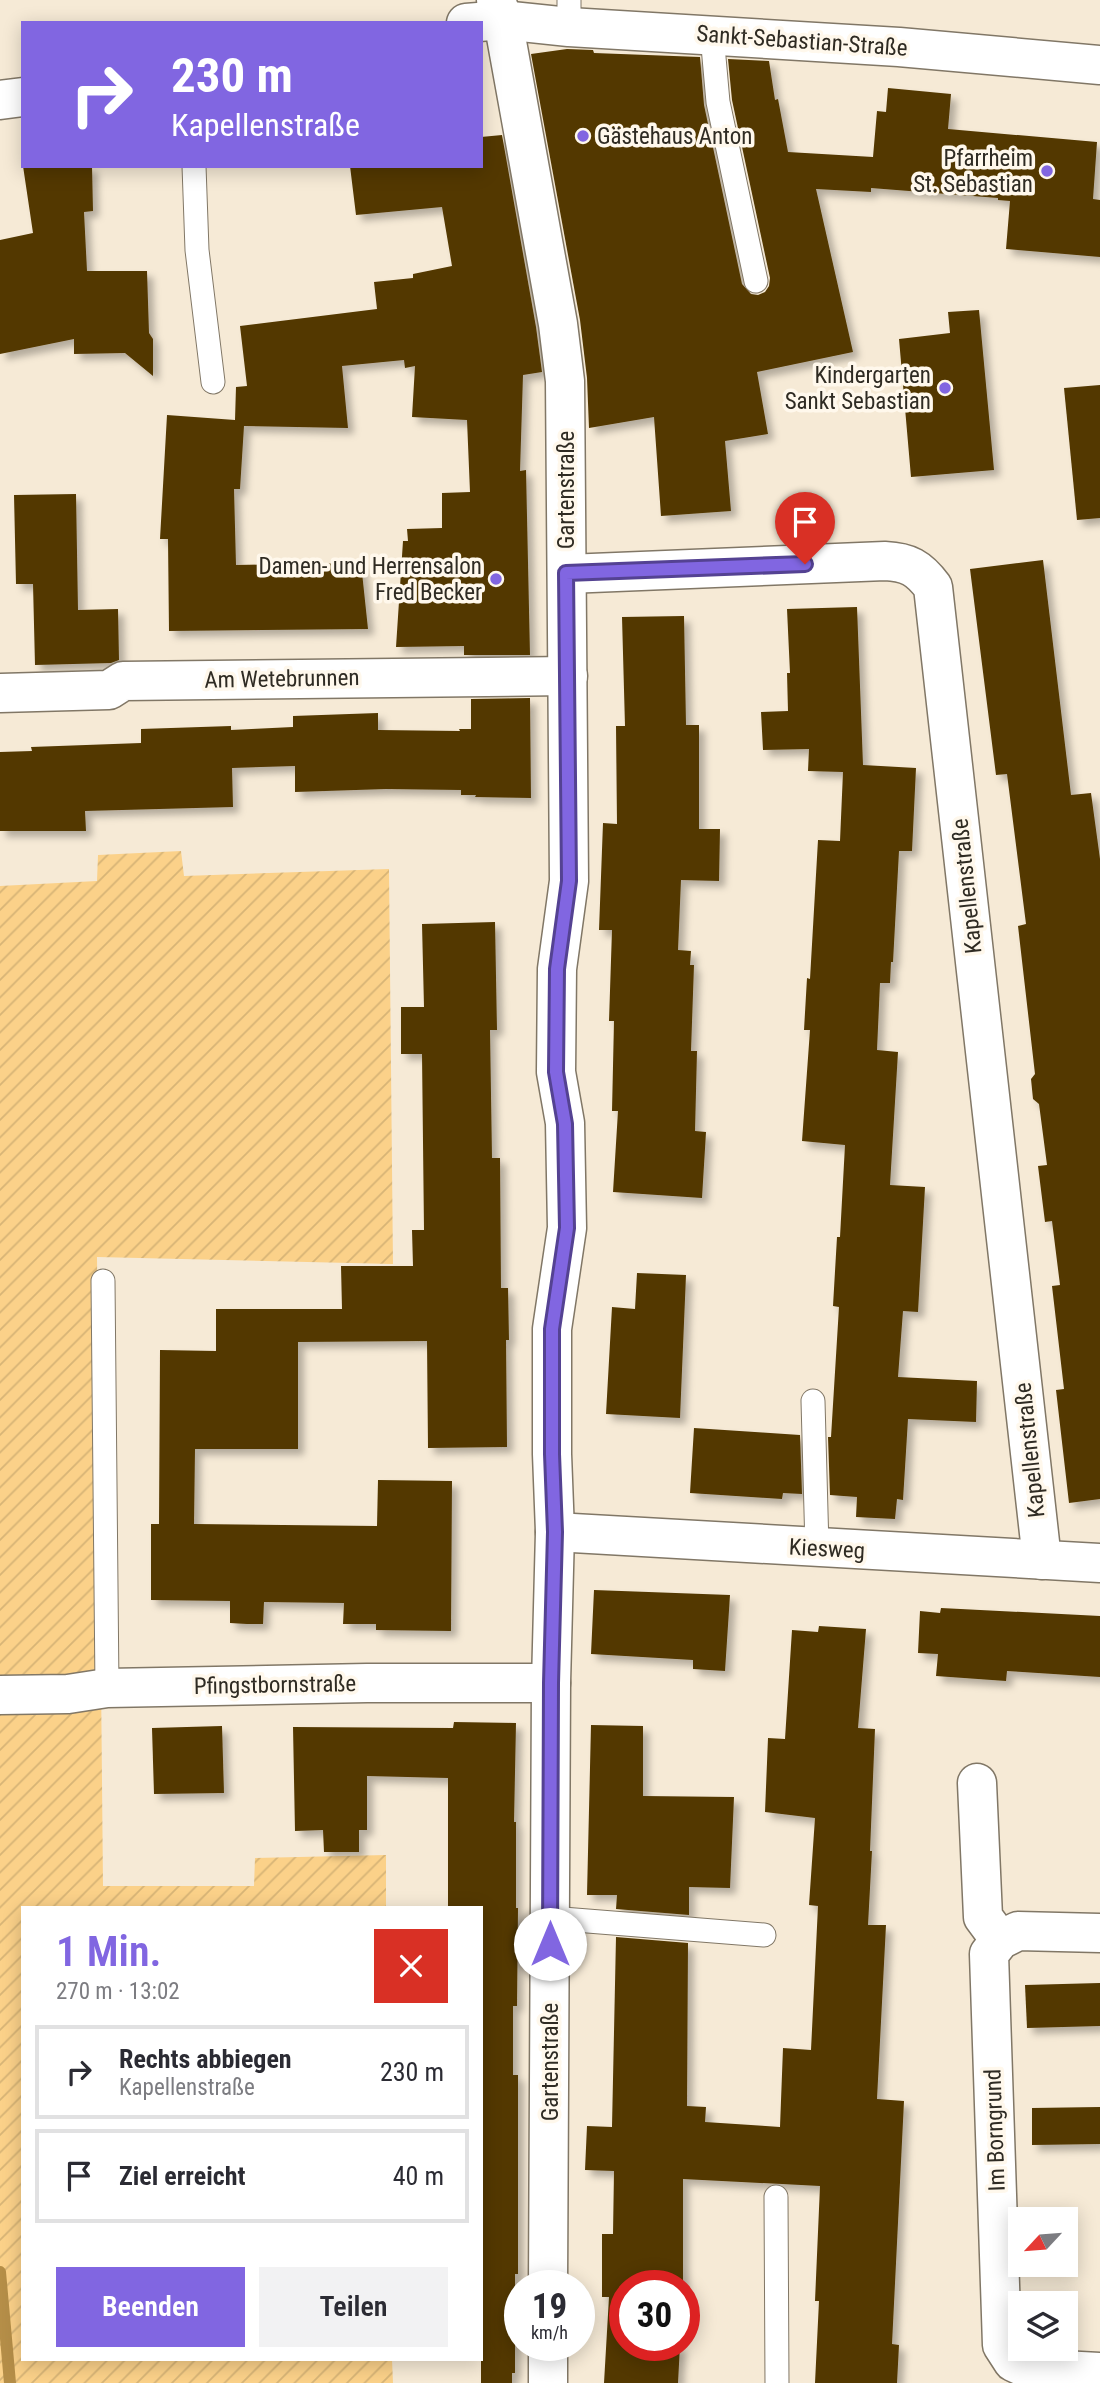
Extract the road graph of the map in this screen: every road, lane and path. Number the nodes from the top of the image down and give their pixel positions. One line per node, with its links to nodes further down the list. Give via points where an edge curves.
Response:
1 (569, 13): 2 (street, Sankt-Sebastian-Straße); 3 (street, Sankt-Sebastian-Straße)
2 (489, 14): 10 (street, Gartenstraße, via 558,324 565,381)
3 (712, 35): 4 (street, Sankt-Sebastian-Straße); 8 (lane, via 718,102)
4 (1100, 65)
5 (21, 97): 6 (street)
6 (0, 100)
7 (194, 168): 9 (lane, via 197,250)
8 (756, 281)
9 (213, 382)
10 (566, 573): 11 (street, Gartenstraße); 17 (street, Kapellenstraße, via 885,561 905,562 920,570 933,587)
11 (568, 676): 12 (street, Am Wetebrunnen, via 123,681 109,690); 15 (street, Gartenstraße, via 569,881 557,969 556,1046 565,1124 567,1228 552,1329)
12 (0, 693)
13 (103, 1281): 20 (lane)
14 (813, 1401): 16 (lane)
15 (555, 1532): 16 (street, Kiesweg); 19 (street, Gartenstraße)
16 (817, 1548): 17 (street, Kiesweg)
17 (1042, 1560): 18 (street, Kiesweg)
18 (1100, 1563)
19 (551, 1683): 20 (street, Pfingstbornstraße); 23 (street, Gartenstraße)
20 (107, 1688): 21 (street, Pfingstbornstraße)
21 (0, 1695)
22 (977, 1783): 26 (street, via 982,1917)
23 (551, 1918): 25 (lane); 28 (street, Gartenstraße)
24 (1100, 1933): 26 (street, via 1018,1931)
25 (764, 1935)
26 (1000, 1940): 30 (street, Im Borngrund, via 989,1954)
27 (776, 2197): 33 (lane)
28 (548, 2270)
29 (548, 2361): 32 (street)
30 (1003, 2372): 31 (street, Im Borngrund, via 1026,2368)
31 (1100, 2372)
32 (548, 2383)
33 (777, 2383)

